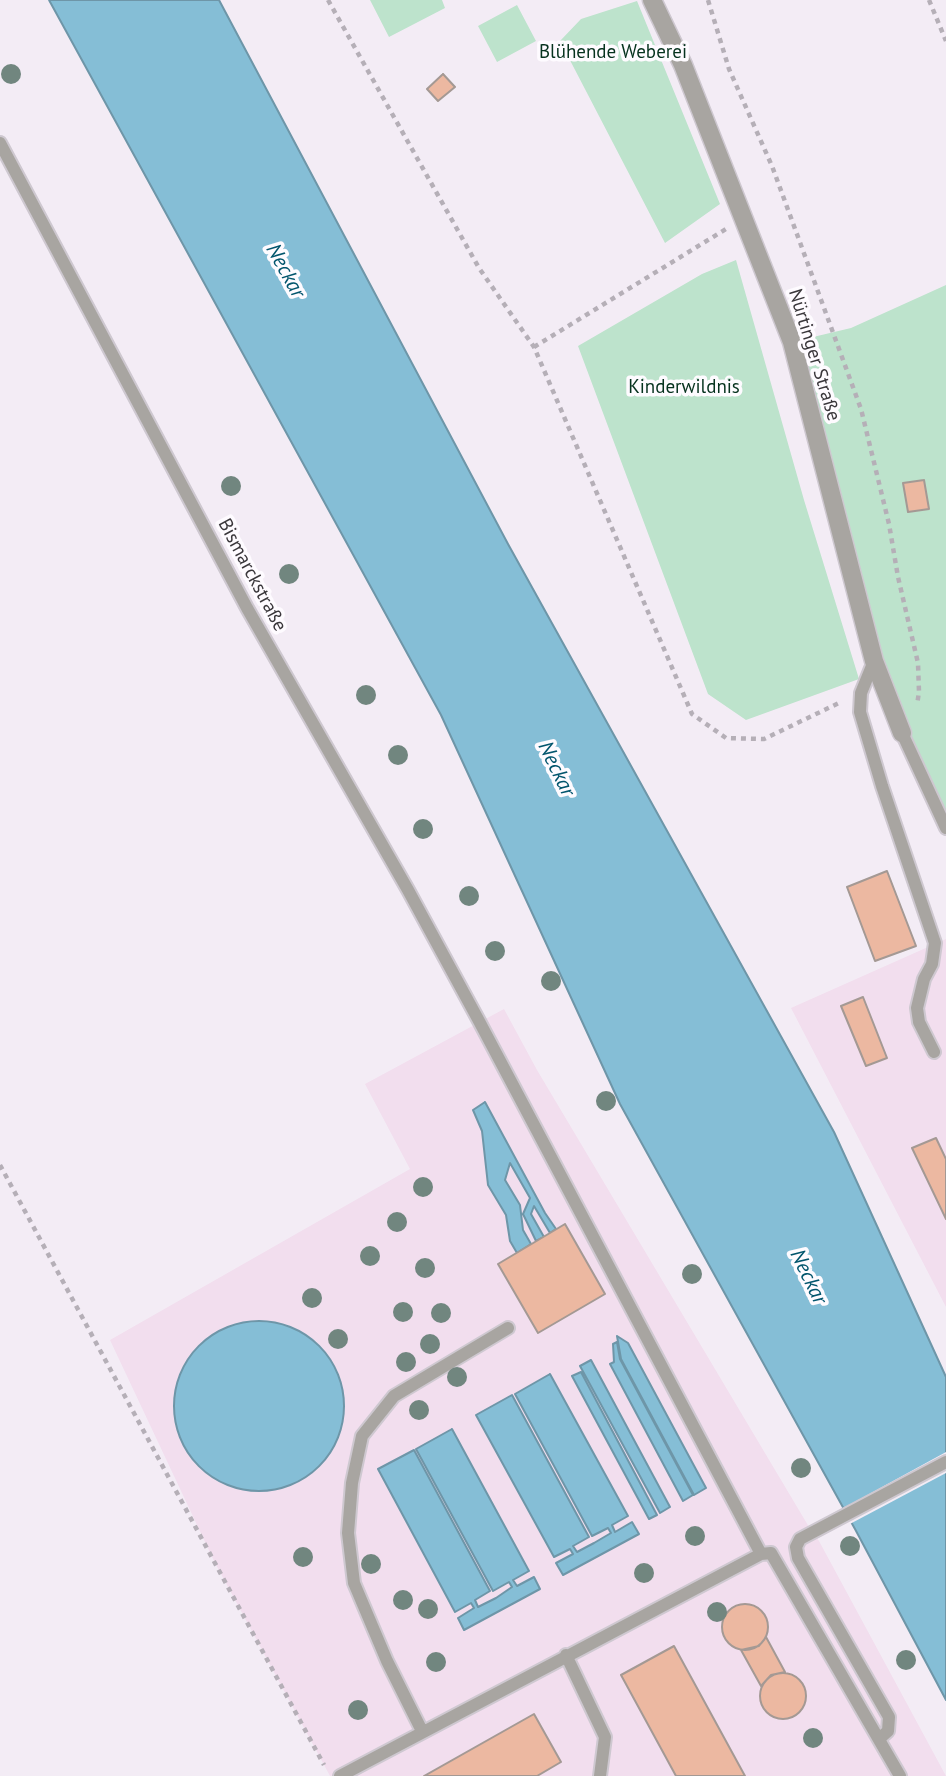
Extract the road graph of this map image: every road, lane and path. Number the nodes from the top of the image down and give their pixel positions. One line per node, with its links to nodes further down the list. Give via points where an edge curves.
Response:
1 (328, 0): 8 (path, via 479,268)
2 (652, 0): 7 (street, Nürtinger Straße)
3 (708, 0): 11 (path, via 729,69 772,166 861,409 918,663 919,692)
4 (929, 0): 5 (path)
5 (946, 41)
6 (0, 143): 17 (lane, Bismarckstraße, via 247,608 479,1021)
7 (744, 217): 8 (path); 9 (street, Nürtinger Straße, via 792,342)
8 (534, 347): 10 (path, via 692,714 726,738 764,739)
9 (874, 661): 10 (lane); 11 (street, Nürtinger Straße)
10 (861, 693): 13 (lane, via 864,729 935,943 917,1008 919,1023)
11 (902, 733): 12 (lane)
12 (946, 828)
13 (934, 1052)
14 (0, 1165): 21 (path)
15 (508, 1328): 19 (lane, via 394,1396 362,1436 348,1533 354,1583)
16 (946, 1462): 20 (lane, via 800,1539 796,1547 798,1558 889,1717 888,1731)
17 (761, 1553): 18 (lane); 20 (lane, Bismarckstraße, via 771,1553)
18 (566, 1655): 19 (lane); 23 (lane, via 605,1737)
19 (422, 1731): 22 (lane)
20 (879, 1739): 24 (lane)
21 (330, 1776)
22 (340, 1776)
23 (600, 1776)
24 (900, 1776)

